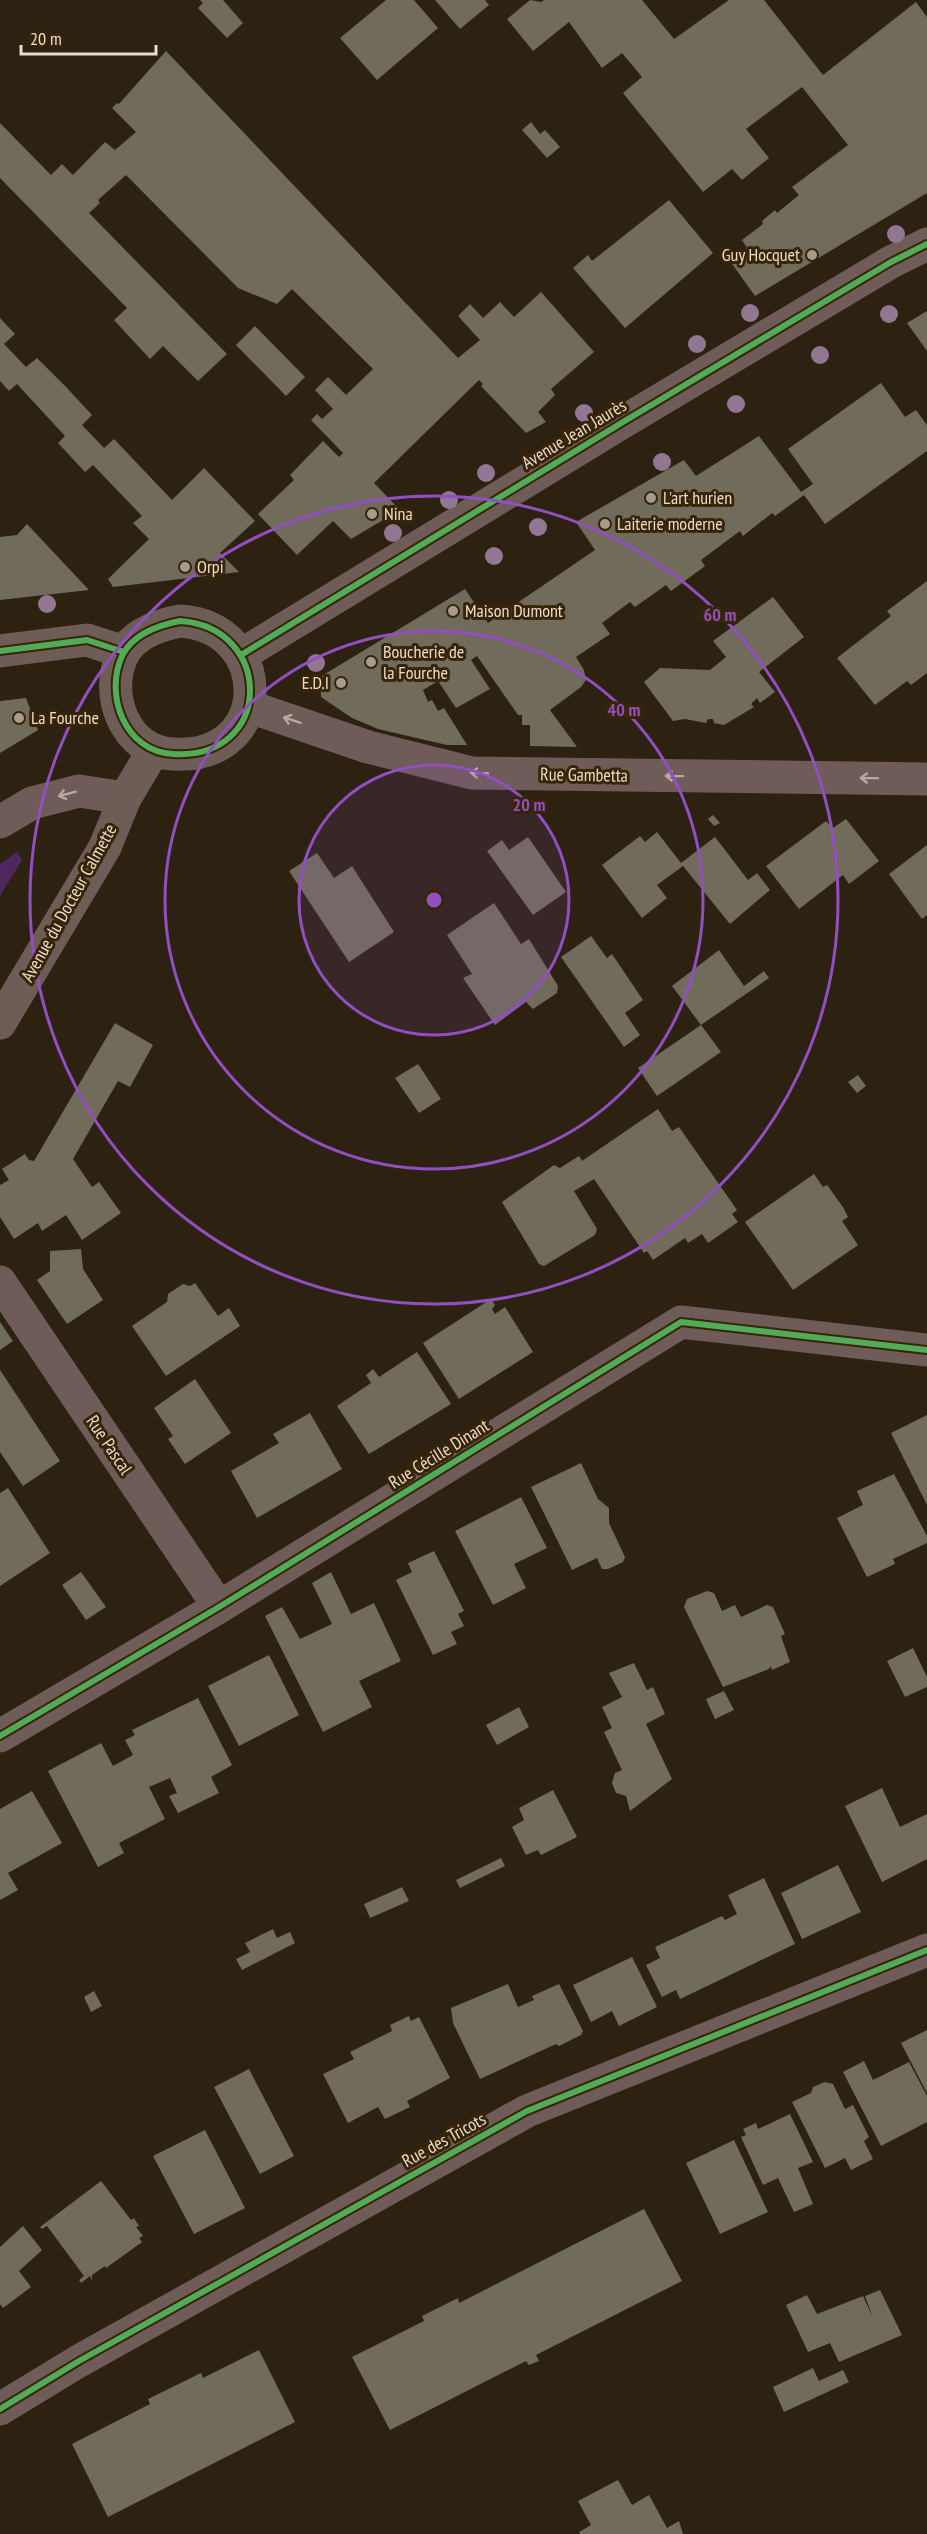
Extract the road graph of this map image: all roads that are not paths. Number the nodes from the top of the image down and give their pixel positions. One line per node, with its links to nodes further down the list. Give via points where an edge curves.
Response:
1 (927, 244): 4 (street, Avenue Jean Jaurès, via 623,422)
2 (0, 651): 3 (main road, via 87,640)
3 (124, 652): 4 (main road, via 146,632 180,621 200,623 224,635); 6 (main road, via 115,677 115,699 123,722)
4 (241, 655): 5 (main road, via 248,673)
5 (250, 707): 6 (main road, via 238,729 221,745 189,754); 7 (street, Rue Gambetta, one-way to 5, via 472,773 368,747)
6 (153, 751): 8 (main road, Avenue du Docteur Calmette)
7 (927, 778)
8 (125, 798): 9 (street, one-way to 9, via 79,791 32,803); 10 (main road, Avenue du Docteur Calmette, via 105,847)
9 (0, 822)
10 (0, 1023)
11 (0, 1282): 13 (street, Rue Pascal)
12 (927, 1350): 13 (street, Rue Cécille Dinant, via 681,1322)
13 (219, 1607): 14 (street, Rue Cécille Dinant)
14 (0, 1736)
15 (927, 1950): 16 (street, Rue des Tricots, via 527,2111)
16 (0, 2409)

